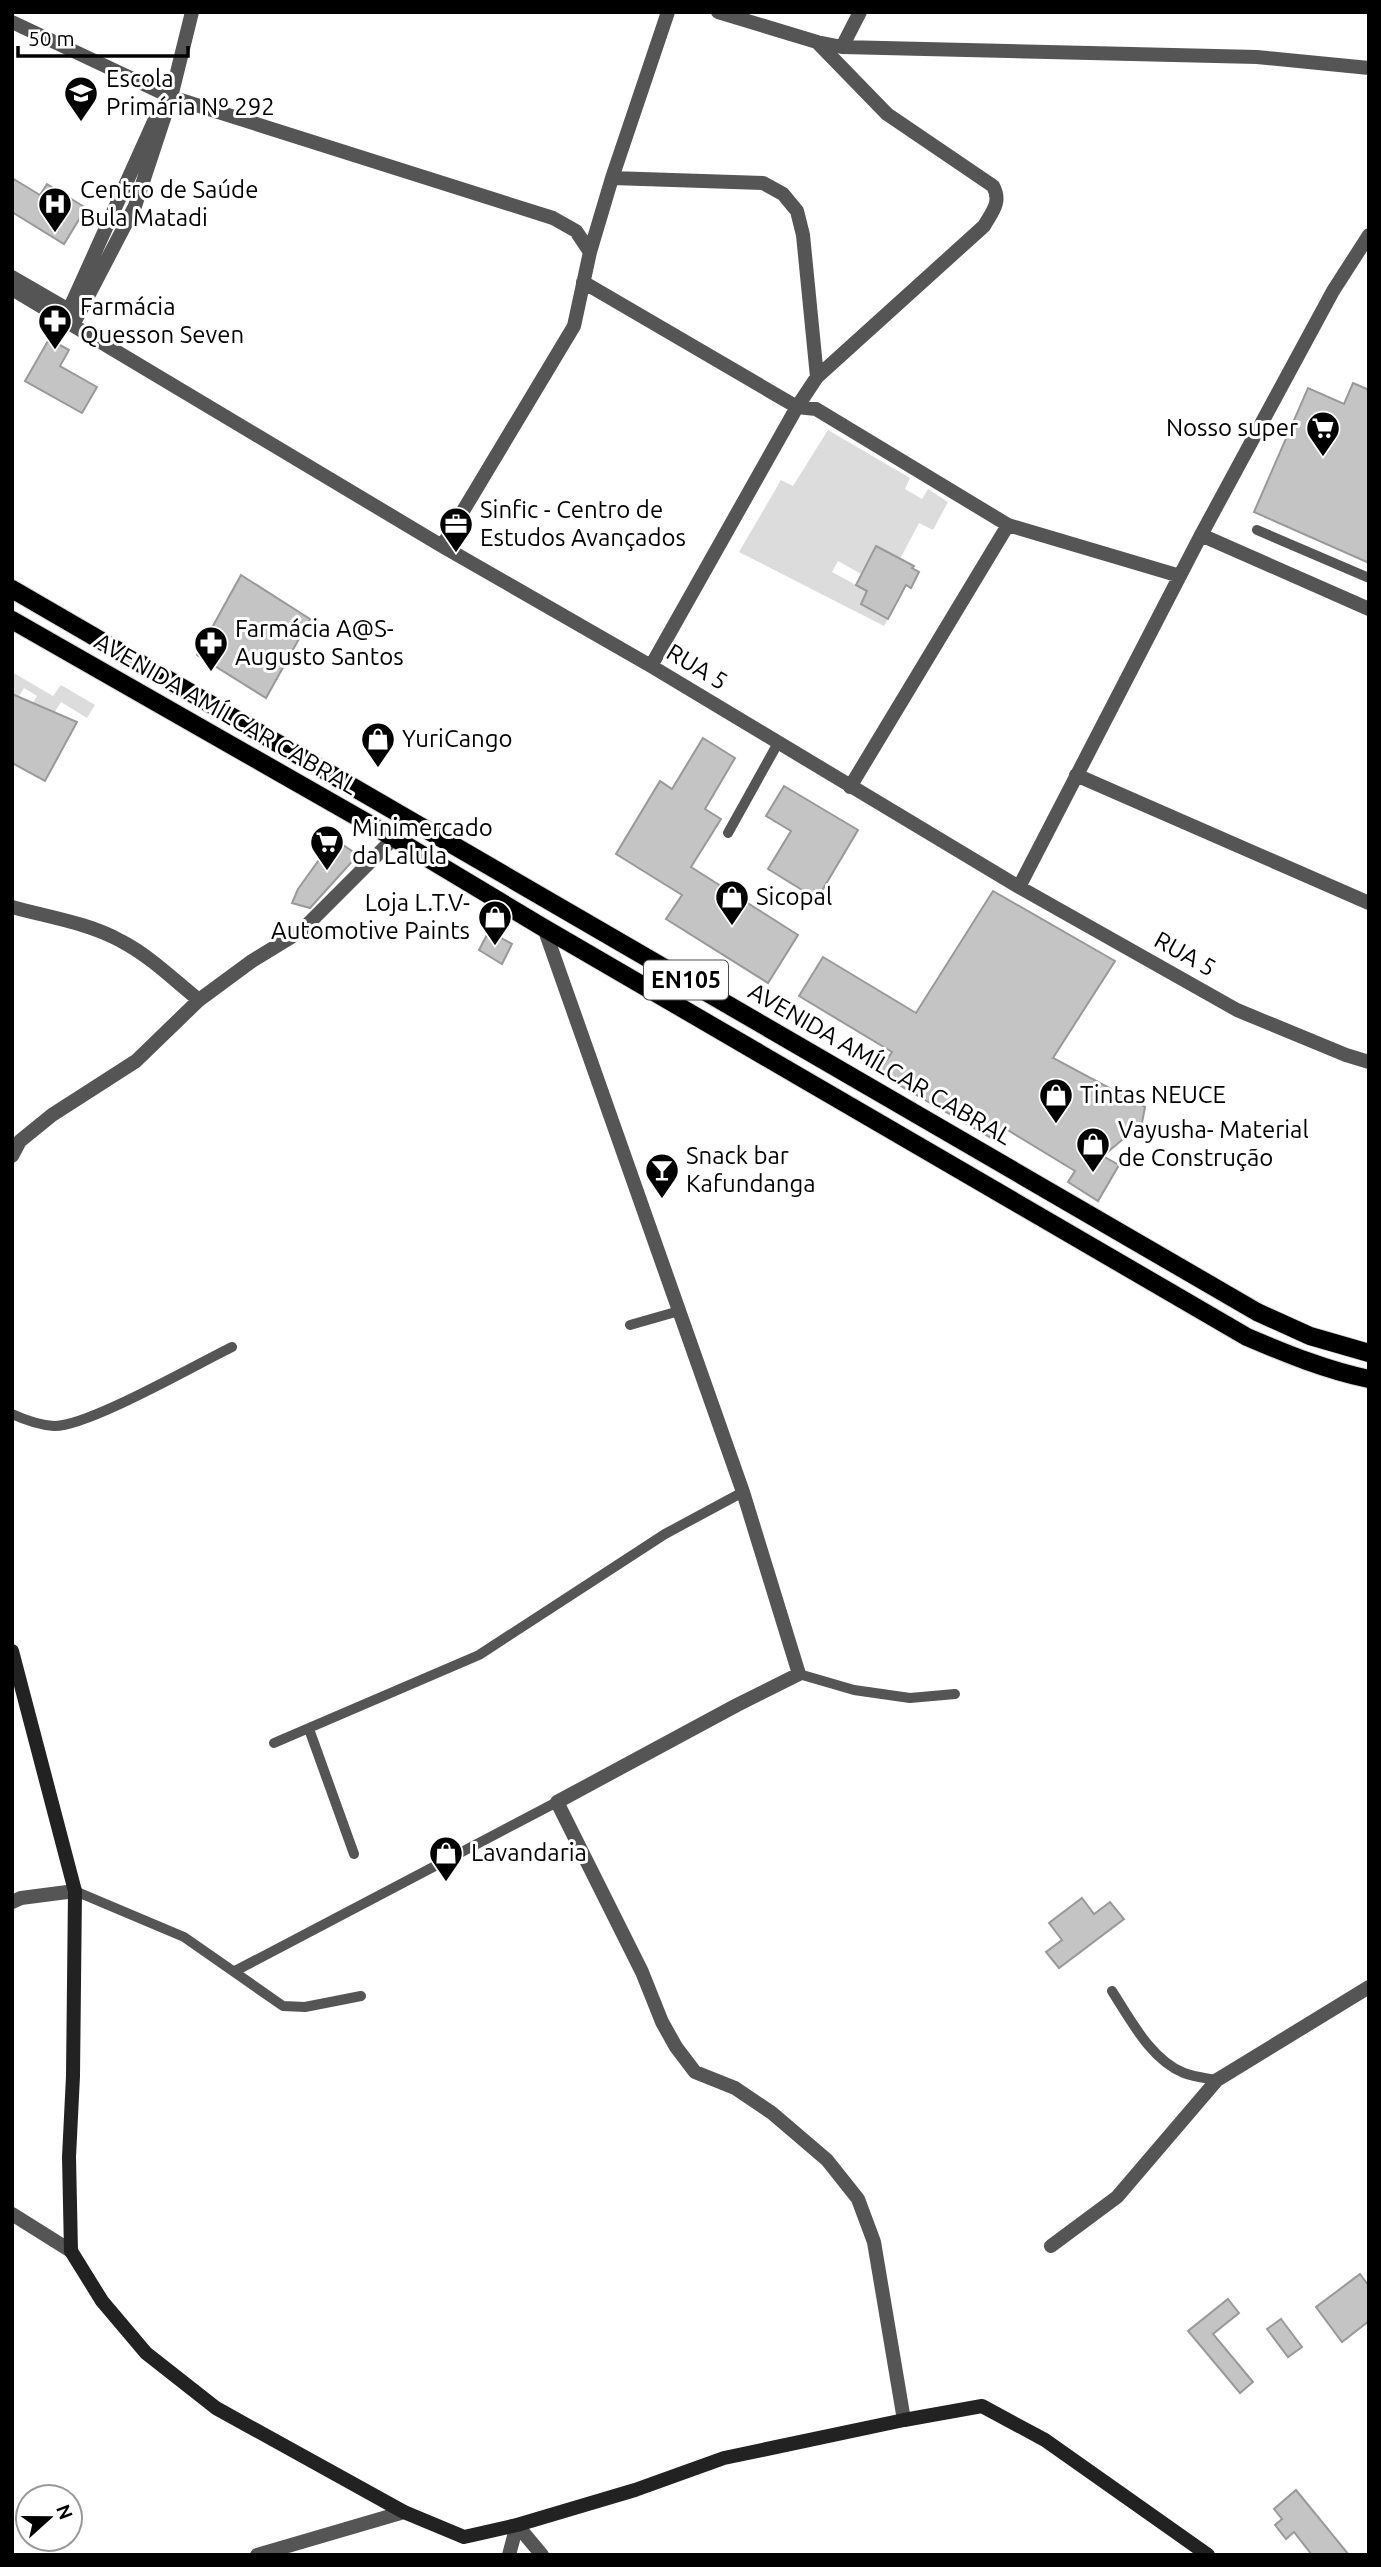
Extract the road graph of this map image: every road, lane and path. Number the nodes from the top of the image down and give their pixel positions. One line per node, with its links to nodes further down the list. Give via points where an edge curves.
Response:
1 (192, 12): 9 (street)
2 (668, 12): 11 (street)
3 (718, 12): 6 (street)
4 (860, 12): 7 (street)
5 (12, 22): 9 (street)
6 (817, 42): 7 (street); 18 (street, via 887,114 993,186 998,195 984,226)
7 (842, 47): 8 (street, via 1258,57)
8 (1369, 68)
9 (171, 97): 13 (street, via 553,218 576,231); 17 (street, via 135,206)
10 (156, 117): 14 (street, via 69,310)
11 (612, 178): 13 (street); 18 (street, via 763,183 783,194 797,211 803,235)
12 (1369, 235): 22 (street, via 1333,290)
13 (590, 252): 15 (street)
14 (12, 277)
15 (583, 282): 19 (street); 23 (street, via 574,326)
16 (12, 289): 17 (street, RUA 5)
17 (73, 325): 23 (street, RUA 5)
18 (817, 377): 19 (street)
19 (797, 407): 20 (street, via 816,409); 29 (street)
20 (1008, 525): 24 (street); 32 (street)
21 (1256, 530): 25 (lane)
22 (1200, 535): 24 (street); 27 (street)
23 (442, 546): 29 (street, RUA 5)
24 (1180, 576): 31 (street)
25 (1369, 578)
26 (12, 589): 45 (main road, AVENIDA AMÍLCAR CABRAL / EN105, via 1257,1312 1310,1336)
27 (1369, 609)
28 (12, 620): 34 (main road, AVENIDA AMÍLCAR CABRAL / EN105)
29 (651, 666): 30 (street, RUA 5)
30 (778, 743): 32 (street, RUA 5); 33 (lane)
31 (1076, 775): 35 (street); 36 (street)
32 (850, 787): 35 (street, RUA 5)
33 (728, 833)
34 (394, 838): 38 (main road, AVENIDA AMÍLCAR CABRAL / EN105); 39 (street, via 301,931)
35 (1019, 887): 40 (street, RUA 5, via 1237,1010)
36 (1369, 902)
37 (12, 907): 39 (street, via 121,940)
38 (544, 928): 42 (street); 46 (main road, AVENIDA AMÍLCAR CABRAL / EN105, via 1247,1336 1290,1356)
39 (199, 1000): 41 (street, via 136,1061 52,1115 20,1141)
40 (1369, 1062)
41 (12, 1156)
42 (678, 1311): 43 (lane); 48 (street)
43 (630, 1325)
44 (232, 1347): 47 (lane, via 89,1417 56,1426)
45 (1369, 1353)
46 (1369, 1380)
47 (12, 1414)
48 (743, 1492): 50 (street); 52 (lane, via 665,1534 479,1655)
49 (12, 1651): 56 (street)
50 (799, 1674): 51 (lane, via 854,1690 910,1698); 54 (street)
51 (956, 1694)
52 (309, 1729): 53 (lane); 55 (lane)
53 (274, 1743)
54 (557, 1802): 58 (lane); 66 (street, via 676,2047 695,2072 735,2088 772,2113 827,2160 858,2199 874,2242)
55 (354, 1854)
56 (75, 1891): 57 (street); 58 (lane, via 184,1937); 65 (street)
57 (12, 1902)
58 (235, 1971): 61 (lane, via 283,2006 305,2007)
59 (1369, 1987): 62 (street)
60 (1112, 1991): 62 (lane, via 1140,2035 1162,2058 1183,2073)
61 (360, 1996)
62 (1217, 2080): 64 (street, via 1117,2197)
63 (12, 2214): 65 (street)
64 (1051, 2246)
65 (71, 2251): 67 (street, via 102,2301 146,2353 216,2408)
66 (904, 2420): 68 (street, via 724,2458); 72 (street, via 982,2406 1045,2440)
67 (404, 2512): 68 (street, via 464,2537); 69 (street)
68 (517, 2525): 70 (street); 71 (street)
69 (257, 2555)
70 (509, 2555)
71 (542, 2555)
72 (1208, 2555)

